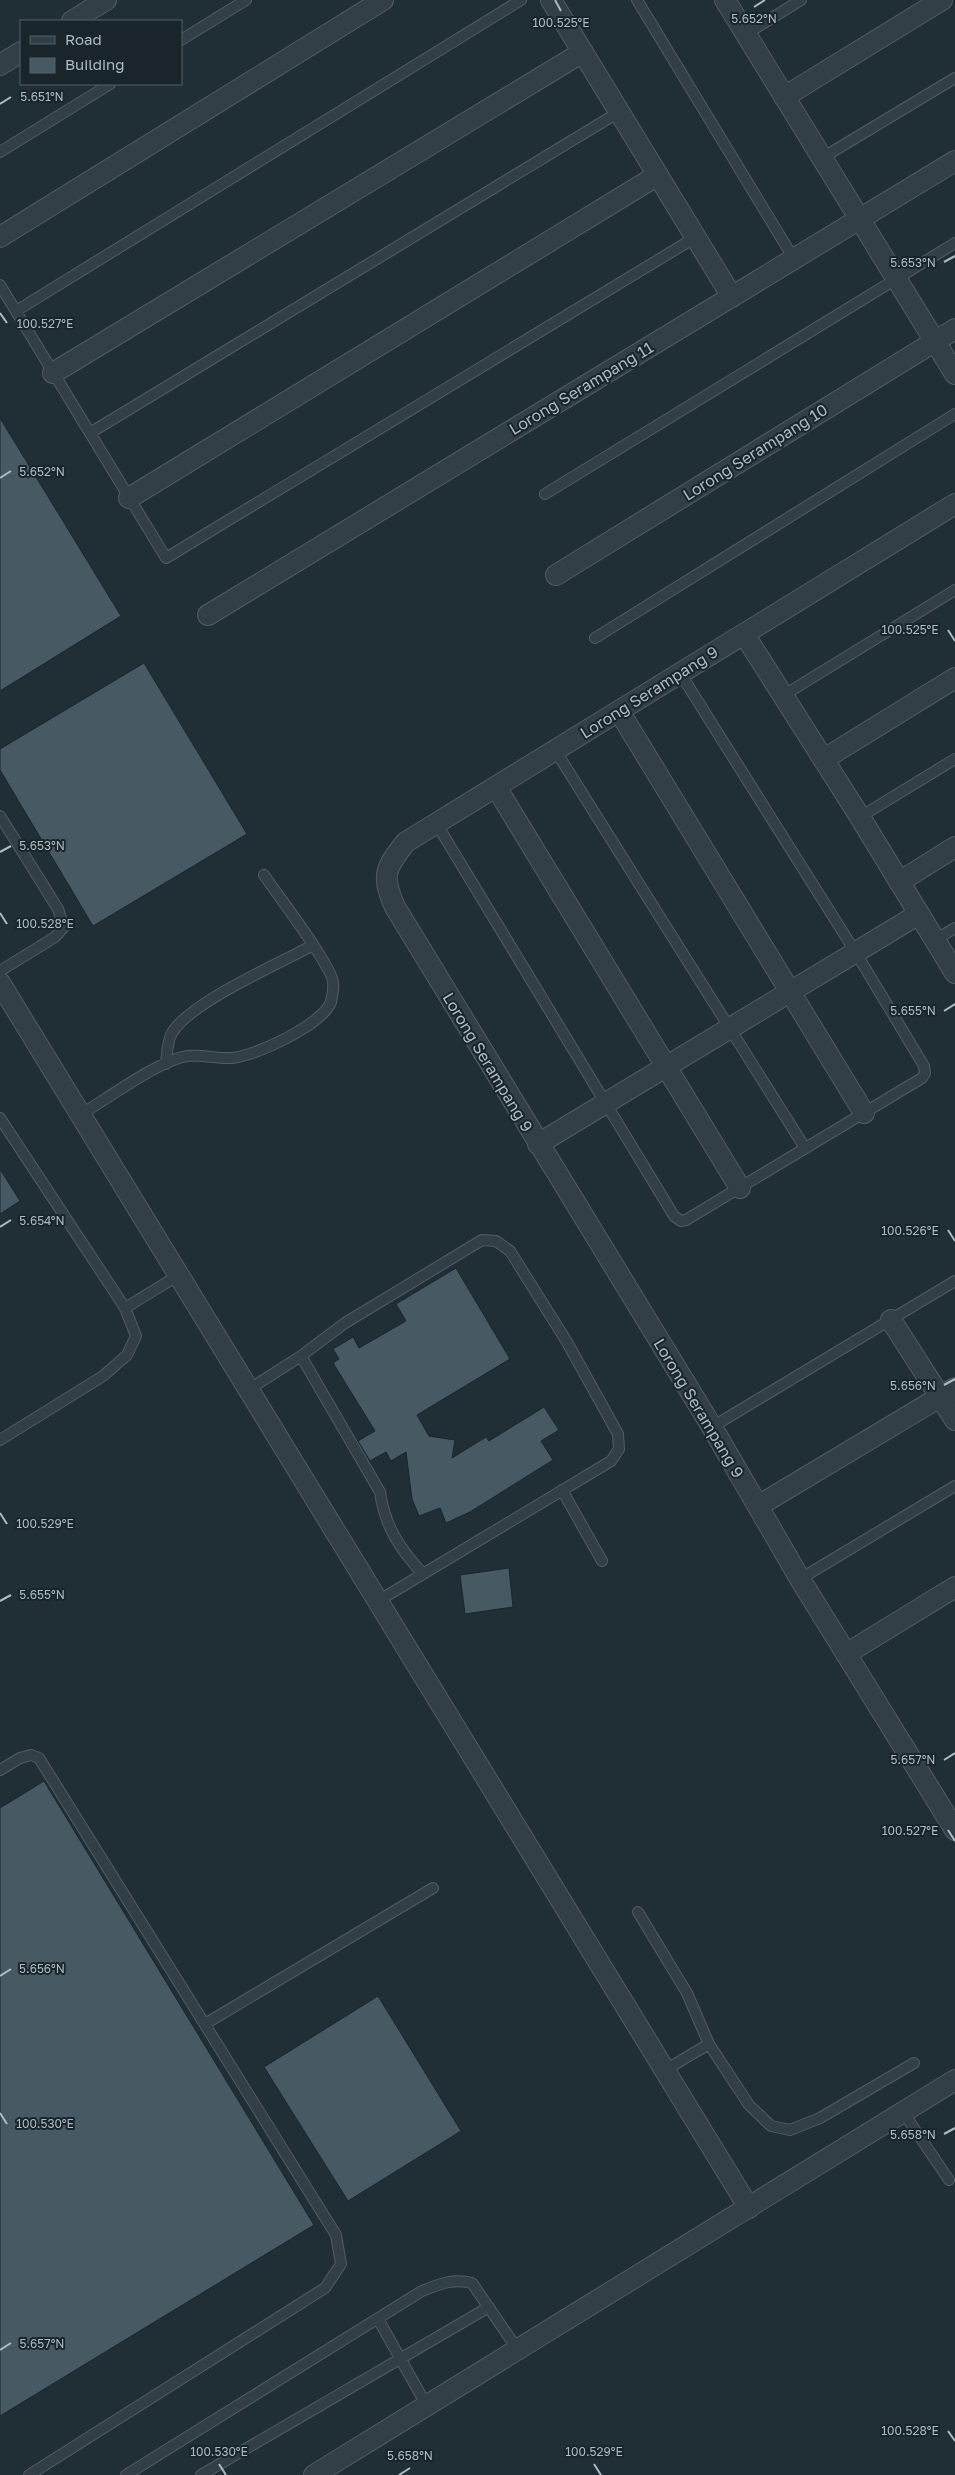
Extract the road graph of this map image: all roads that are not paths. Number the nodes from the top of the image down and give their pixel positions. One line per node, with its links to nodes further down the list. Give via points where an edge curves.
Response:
1 (106, 0): 10 (street)
2 (246, 0): 12 (lane)
3 (383, 0): 25 (street)
4 (521, 0): 32 (lane)
5 (551, 0): 13 (street)
6 (637, 0): 28 (lane)
7 (725, 0): 11 (street)
8 (801, 0): 11 (lane)
9 (942, 0): 18 (street)
10 (74, 20)
11 (746, 34): 18 (street)
12 (182, 39)
13 (582, 52): 19 (street); 35 (street)
14 (20, 53): 15 (street)
15 (0, 65)
16 (955, 78): 21 (lane)
17 (108, 85): 20 (lane)
18 (784, 96): 21 (street)
19 (619, 112): 23 (street); 38 (lane)
20 (0, 152)
21 (822, 158): 24 (street)
22 (955, 162): 24 (street, Lorong Serampang 11)
23 (658, 175): 26 (street); 40 (street)
24 (860, 219): 28 (street, Lorong Serampang 11); 29 (street)
25 (0, 237)
26 (696, 237): 31 (street); 40 (lane, via 166,558)
27 (955, 243): 29 (lane)
28 (794, 259): 31 (street, Lorong Serampang 11)
29 (896, 279): 34 (street); 39 (lane)
30 (0, 285): 32 (lane)
31 (732, 297): 44 (street, Lorong Serampang 11)
32 (16, 311): 35 (lane)
33 (955, 329): 34 (street, Lorong Serampang 10)
34 (935, 341): 36 (street); 42 (street, Lorong Serampang 10)
35 (53, 372): 38 (lane)
36 (955, 374)
37 (955, 414): 46 (lane)
38 (90, 433): 40 (lane)
39 (545, 494)
40 (129, 498)
41 (955, 504): 45 (street, Lorong Serampang 9)
42 (556, 575)
43 (955, 590): 49 (lane)
44 (208, 615)
45 (744, 634): 47 (street, Lorong Serampang 9); 49 (street)
46 (595, 638)
47 (680, 673): 50 (street, Lorong Serampang 9); 65 (lane)
48 (955, 678): 52 (street)
49 (784, 695): 52 (street)
50 (619, 711): 51 (street, Lorong Serampang 9); 69 (street)
51 (556, 750): 54 (street, Lorong Serampang 9); 70 (lane)
52 (824, 759): 56 (street)
53 (955, 759): 56 (lane)
54 (496, 787): 57 (street, Lorong Serampang 9); 72 (street)
55 (0, 816): 66 (lane, via 58,909 64,927 55,937)
56 (860, 817): 60 (street)
57 (436, 823): 73 (lane); 77 (street, Lorong Serampang 9, via 406,842 396,854 385,877 387,891)
58 (955, 847): 60 (street)
59 (264, 875): 64 (lane)
60 (899, 882): 61 (street)
61 (919, 914): 63 (street); 65 (street)
62 (955, 928): 63 (lane)
63 (935, 940): 67 (street)
64 (312, 945): 71 (lane, via 216,996 185,1018 171,1034); 71 (lane, via 334,982 330,1003 318,1018 248,1056 199,1055 182,1057)
65 (856, 952): 69 (street); 75 (lane, via 924,1066 925,1073)
66 (0, 971)
67 (955, 973)
68 (0, 983): 74 (street)
69 (790, 992): 70 (street); 75 (street)
70 (730, 1028): 72 (street); 78 (lane)
71 (166, 1064): 74 (lane)
72 (667, 1066): 73 (street); 79 (street)
73 (605, 1104): 77 (street); 79 (lane, via 674,1216 681,1221)
74 (80, 1114): 80 (street)
75 (864, 1114): 78 (lane)
76 (0, 1118): 82 (lane)
77 (538, 1144): 88 (street, Lorong Serampang 9)
78 (805, 1148): 79 (lane)
79 (740, 1188)
80 (178, 1276): 82 (lane); 85 (street)
81 (955, 1281): 83 (lane)
82 (125, 1308): 89 (lane, via 136,1336 128,1355 104,1376)
83 (892, 1320): 86 (street); 88 (lane)
84 (301, 1356): 85 (lane); 91 (lane, via 345,1323 482,1240 496,1241 510,1251 567,1342 618,1434 619,1449 612,1461); 94 (lane, via 380,1492 383,1513 402,1551)
85 (248, 1390): 97 (street)
86 (948, 1392): 87 (street); 92 (street)
87 (955, 1420)
88 (712, 1427): 92 (street, Lorong Serampang 9)
89 (0, 1440)
90 (955, 1486): 95 (lane)
91 (562, 1490): 93 (lane); 94 (lane)
92 (758, 1506): 95 (street, Lorong Serampang 9)
93 (602, 1561)
94 (423, 1574): 97 (lane)
95 (800, 1578): 98 (street, Lorong Serampang 9)
96 (955, 1587): 98 (street)
97 (378, 1601): 106 (street)
98 (846, 1654): 100 (street, Lorong Serampang 9)
99 (0, 1770): 103 (lane, via 31,1754 39,1758)
100 (955, 1830)
101 (433, 1888): 103 (lane)
102 (638, 1912): 104 (lane, via 687,1993)
103 (205, 2024): 116 (lane, via 336,2235 341,2264 325,2288)
104 (709, 2044): 105 (lane, via 749,2106 771,2126 790,2130 820,2118); 106 (lane)
105 (914, 2063)
106 (665, 2070): 110 (street)
107 (955, 2080): 108 (street)
108 (903, 2112): 109 (lane); 110 (street)
109 (949, 2180)
110 (748, 2208): 113 (street)
111 (489, 2307): 112 (lane, via 472,2283 462,2280 422,2291); 113 (lane); 114 (lane)
112 (378, 2319): 114 (lane); 117 (lane)
113 (518, 2350): 115 (street)
114 (401, 2359): 115 (lane); 118 (lane)
115 (427, 2406): 119 (street)
116 (29, 2475)
117 (126, 2475)
118 (201, 2475)
119 (314, 2475)

